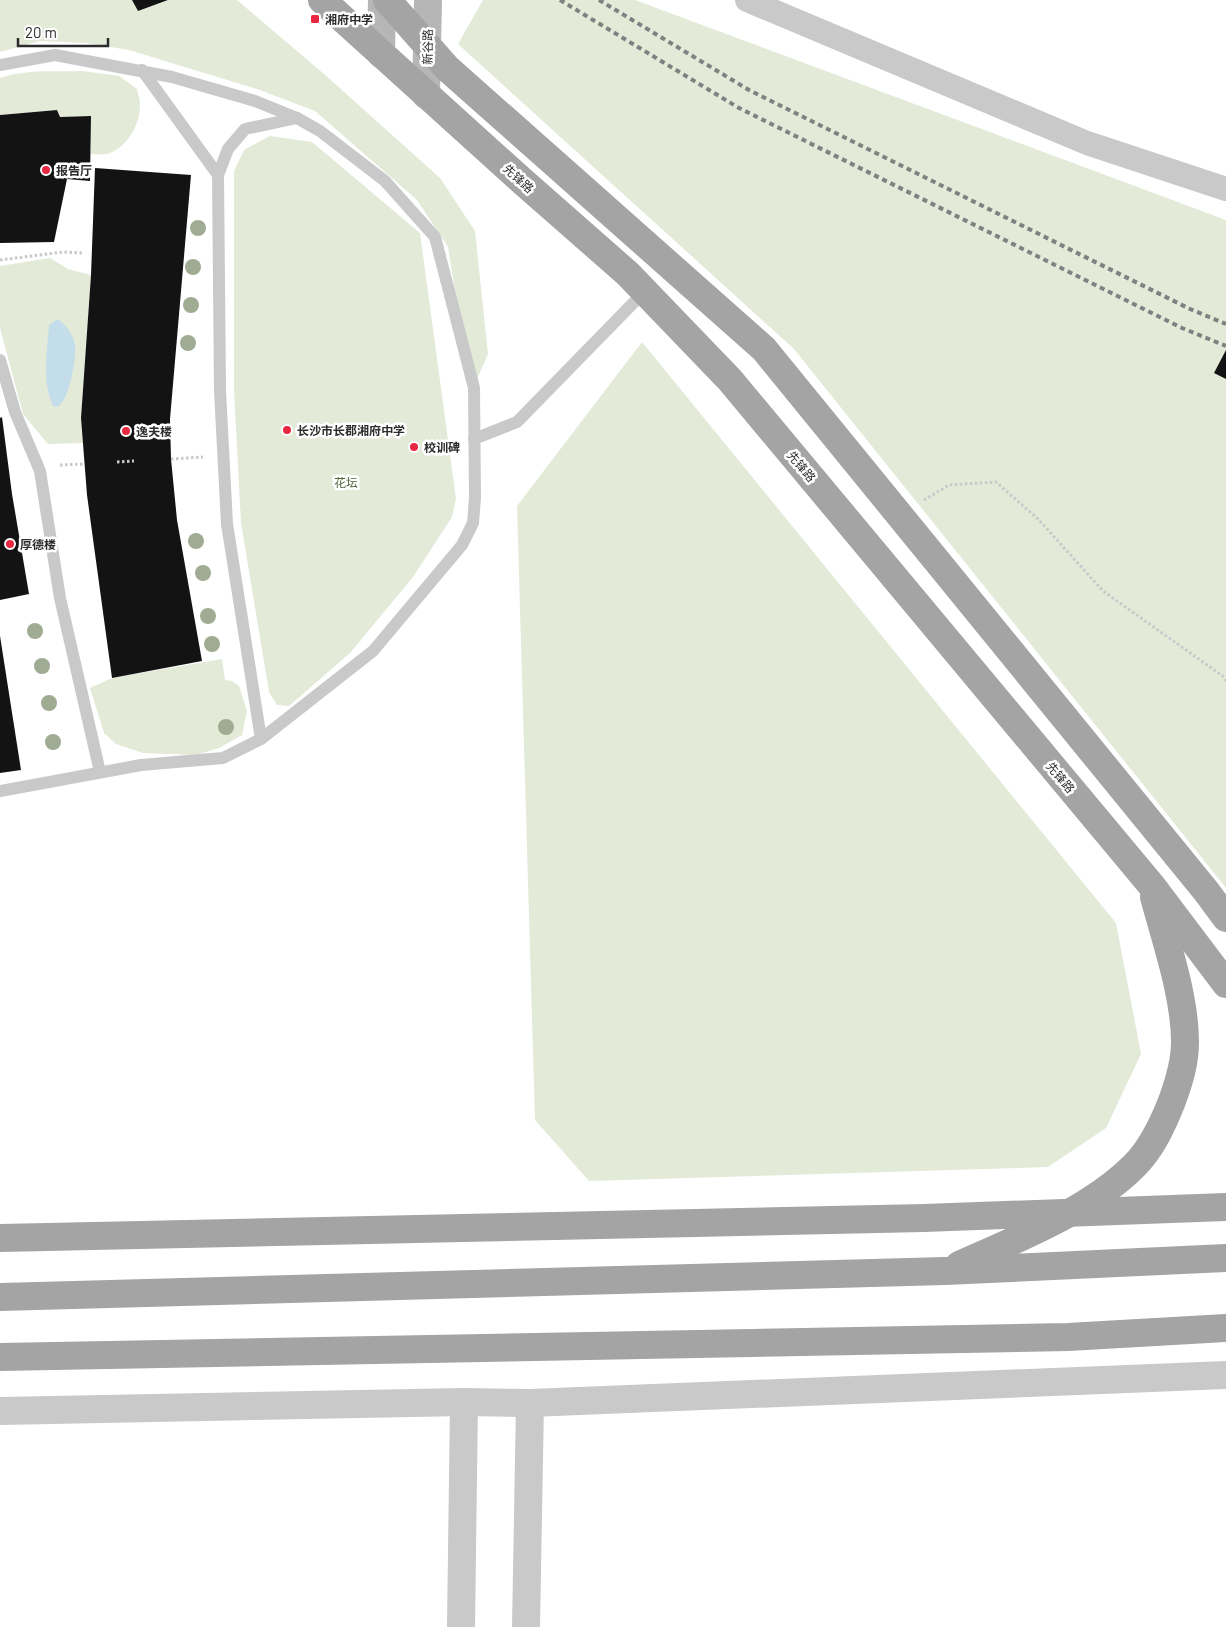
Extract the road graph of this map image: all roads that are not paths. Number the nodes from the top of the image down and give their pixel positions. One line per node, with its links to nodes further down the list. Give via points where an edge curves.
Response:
1 (322, 0): 7 (main road, 先锋路)
2 (382, 0): 7 (main road)
3 (387, 0): 6 (main road)
4 (428, 0): 6 (main road, 新谷路)
5 (748, 0): 13 (street, via 1087,143)
6 (427, 46): 10 (main road, 新谷路); 21 (main road, via 447,68 764,349)
7 (381, 54): 10 (main road, 先锋路)
8 (0, 65): 9 (lane, via 55,55)
9 (142, 70): 11 (lane, via 255,101); 12 (lane)
10 (426, 95): 14 (main road, 先锋路, via 628,274)
11 (297, 118): 12 (lane, via 246,129 228,149); 16 (lane, via 320,131 385,181 435,237 474,388)
12 (218, 175): 17 (lane, via 220,391 227,524)
13 (1226, 190)
14 (644, 292): 16 (lane, via 517,422); 20 (main road, 先锋路, via 730,380)
15 (0, 360): 18 (lane, via 15,412 40,471 60,598)
16 (474, 439): 17 (lane, via 475,498 472,523 462,546 373,651)
17 (261, 739): 18 (lane, via 223,758)
18 (100, 772): 19 (lane)
19 (0, 791)
20 (1152, 886): 22 (main road, 先锋路); 24 (main road, via 1182,1002 1185,1042 1181,1078 1155,1138 1135,1165 1106,1191)
21 (1226, 918)
22 (1226, 984)
23 (1226, 1207): 24 (main road)
24 (1070, 1212): 25 (main road); 27 (main road)
25 (0, 1238)
26 (1226, 1258): 27 (main road)
27 (946, 1271): 28 (main road)
28 (0, 1297)
29 (1226, 1328): 30 (main road, via 1058,1337)
30 (0, 1357)
31 (1226, 1375): 33 (street)
32 (464, 1402): 33 (street); 34 (street); 35 (street)
33 (530, 1403): 36 (street)
34 (0, 1411)
35 (461, 1627)
36 (526, 1627)

